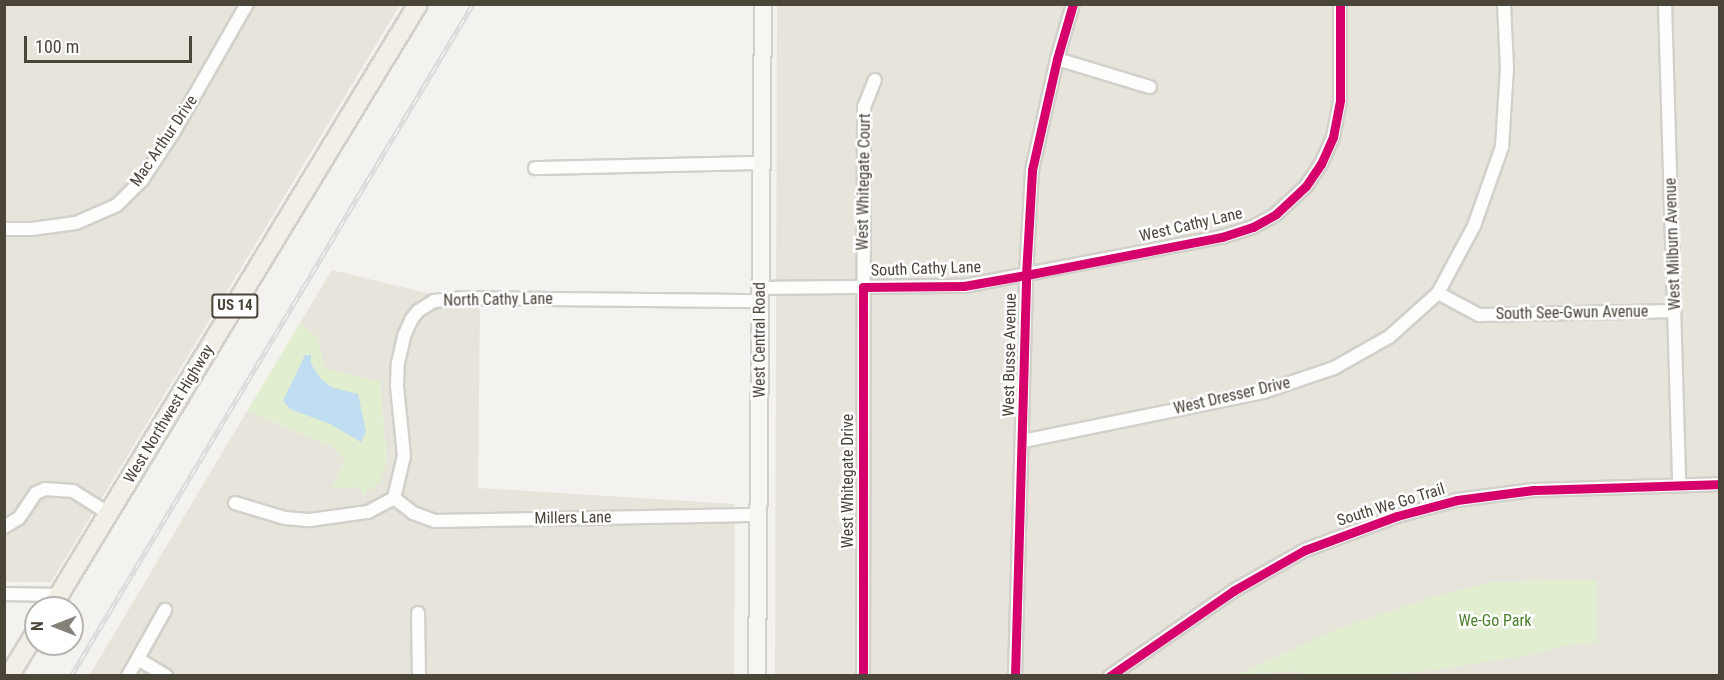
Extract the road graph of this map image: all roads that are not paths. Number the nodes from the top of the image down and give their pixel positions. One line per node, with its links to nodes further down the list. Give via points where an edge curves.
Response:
1 (247, 4): 13 (street, Mac Arthur Drive, via 173,133 142,180 117,205 75,223)
2 (418, 4): 24 (main road, West Northwest Highway / US 14)
3 (763, 4): 11 (main road, West Central Road)
4 (1073, 4): 8 (street, West Busse Avenue)
5 (1340, 4): 14 (street, West Cathy Lane, via 1340,100 1333,137 1306,186 1276,214 1222,237)
6 (1504, 4): 16 (street, West Dresser Drive, via 1507,68 1503,147 1474,226)
7 (1665, 4): 18 (street, West Milburn Avenue)
8 (1057, 59): 10 (street); 14 (street, West Busse Avenue, via 1032,170)
9 (875, 80): 15 (street, West Whitegate Court, via 864,107)
10 (1150, 87)
11 (761, 163): 12 (street); 17 (main road, West Central Road)
12 (535, 168)
13 (4, 229)
14 (1026, 275): 15 (street, South Cathy Lane, via 964,286); 19 (street, West Busse Avenue)
15 (863, 287): 17 (street, South Cathy Lane); 40 (street, West Whitegate Drive)
16 (1438, 293): 18 (street, South See-Gwun Avenue, via 1479,315); 19 (street, West Dresser Drive, via 1389,337 1334,368 1263,392)
17 (760, 294): 22 (street, North Cathy Lane, via 434,301 411,320 398,363 404,456); 25 (main road, West Central Road)
18 (1675, 311): 20 (street, West Milburn Avenue)
19 (1023, 441): 41 (street, West Busse Avenue)
20 (1679, 483): 21 (street, South We Go Trail); 34 (street, South We Go Trail, via 1533,490 1457,500 1397,516 1305,550 1233,591)
21 (1719, 484)
22 (394, 498): 23 (street, via 368,512 310,520 285,518); 25 (street, Millers Lane, via 413,513 435,521)
23 (235, 503)
24 (108, 513): 26 (street, via 73,491 45,489 36,492 19,518); 28 (main road, West Northwest Highway / US 14)
25 (759, 515): 39 (main road, West Central Road)
26 (4, 527)
27 (4, 594): 29 (street)
28 (58, 596)
29 (24, 597)
30 (165, 610): 33 (street)
31 (418, 613): 38 (street)
32 (24, 651): 35 (main road)
33 (138, 659): 36 (street); 37 (street)
34 (1128, 671): 42 (street, South We Go Trail)
35 (9, 675)
36 (128, 675)
37 (166, 675)
38 (419, 675)
39 (757, 675)
40 (862, 675)
41 (1015, 675)
42 (1110, 675)

